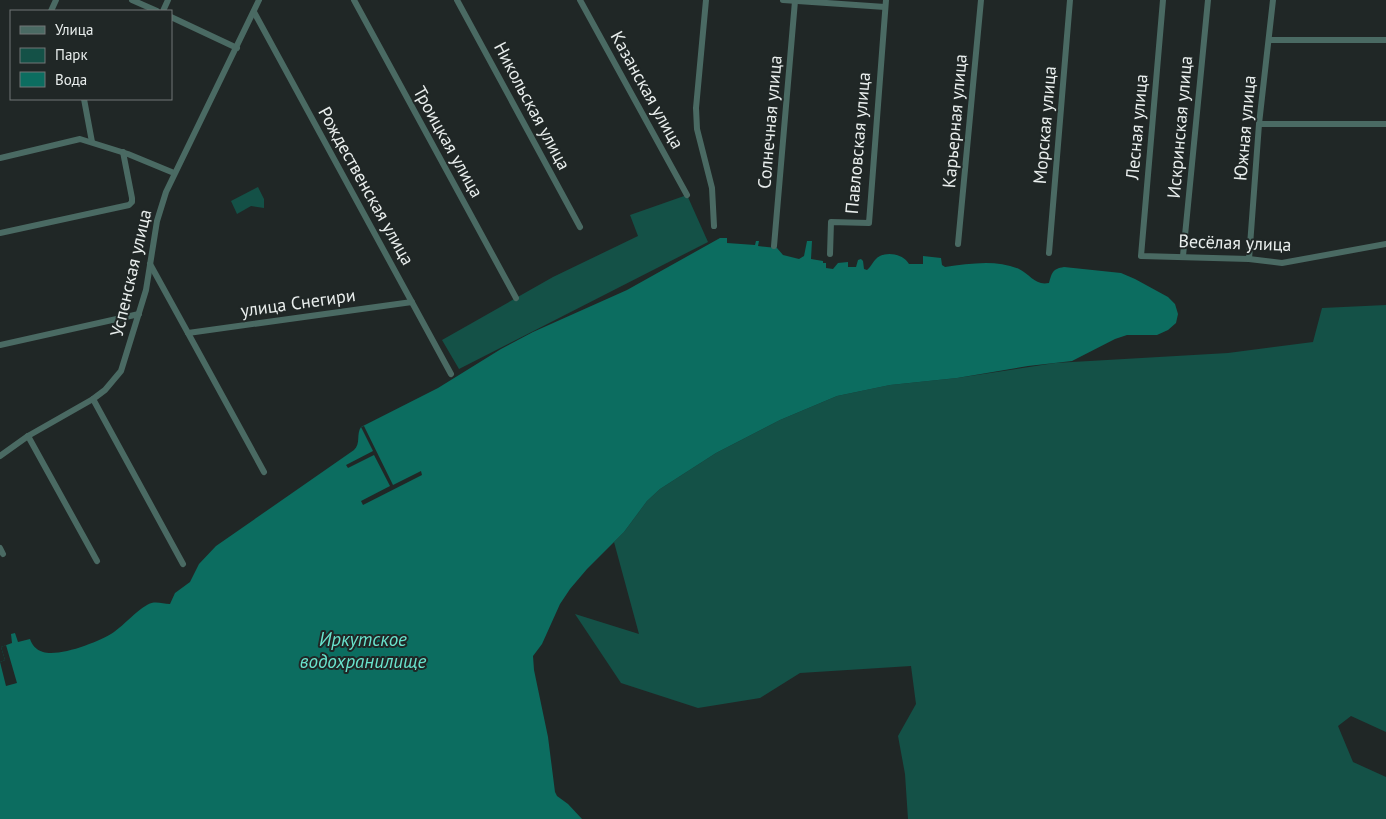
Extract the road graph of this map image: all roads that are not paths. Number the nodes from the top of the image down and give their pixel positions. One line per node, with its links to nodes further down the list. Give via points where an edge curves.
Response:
1 (132, 0): 15 (street)
2 (260, 0): 16 (street, Успенская улица)
3 (354, 0): 41 (street, Троицкая улица)
4 (457, 0): 30 (street, Никольская улица)
5 (580, 0): 28 (street, Казанская улица)
6 (706, 0): 29 (street, via 696,108 697,129 712,188)
7 (783, 0): 13 (street)
8 (981, 0): 32 (street, Карьерная улица)
9 (1070, 0): 35 (street, Морская улица)
10 (1163, 0): 37 (street, Лесная улица)
11 (1208, 0): 38 (street, Искринская улица)
12 (1273, 0): 18 (street, Южная улица)
13 (795, 1): 14 (street); 34 (street, Солнечная улица)
14 (885, 3): 36 (street, Павловская улица, via 869,223 831,222)
15 (150, 10)
16 (254, 12): 20 (street, Успенская улица); 42 (street, Рождественская улица)
17 (172, 18): 20 (street)
18 (1269, 40): 19 (street); 22 (street, Южная улица)
19 (1386, 40)
20 (237, 48): 27 (street, Успенская улица)
21 (84, 100): 24 (street)
22 (1259, 124): 23 (street); 39 (street, Южная улица)
23 (1386, 124)
24 (92, 142): 25 (street); 26 (street, via 80,139)
25 (123, 152): 27 (street); 31 (street, via 132,198 129,205)
26 (0, 158)
27 (174, 173): 40 (street, Успенская улица, via 157,221)
28 (687, 195)
29 (714, 226)
30 (580, 227)
31 (0, 233)
32 (958, 244)
33 (1386, 244): 39 (street, Весёлая улица, via 1282,263)
34 (774, 246)
35 (1049, 253)
36 (830, 254)
37 (1141, 256): 38 (street, Весёлая улица)
38 (1183, 256): 39 (street, Весёлая улица)
39 (1249, 259)
40 (150, 264): 43 (street, Успенская улица); 44 (street)
41 (516, 298)
42 (412, 302): 44 (street, улица Снегири); 46 (street, Рождественская улица)
43 (139, 314): 45 (street); 47 (street, Успенская улица, via 121,371)
44 (188, 333): 50 (street)
45 (0, 345)
46 (451, 374)
47 (93, 399): 48 (street, Успенская улица); 52 (street)
48 (28, 436): 49 (street, Успенская улица); 51 (street)
49 (0, 456)
50 (264, 472)
51 (97, 561)
52 (183, 564)

